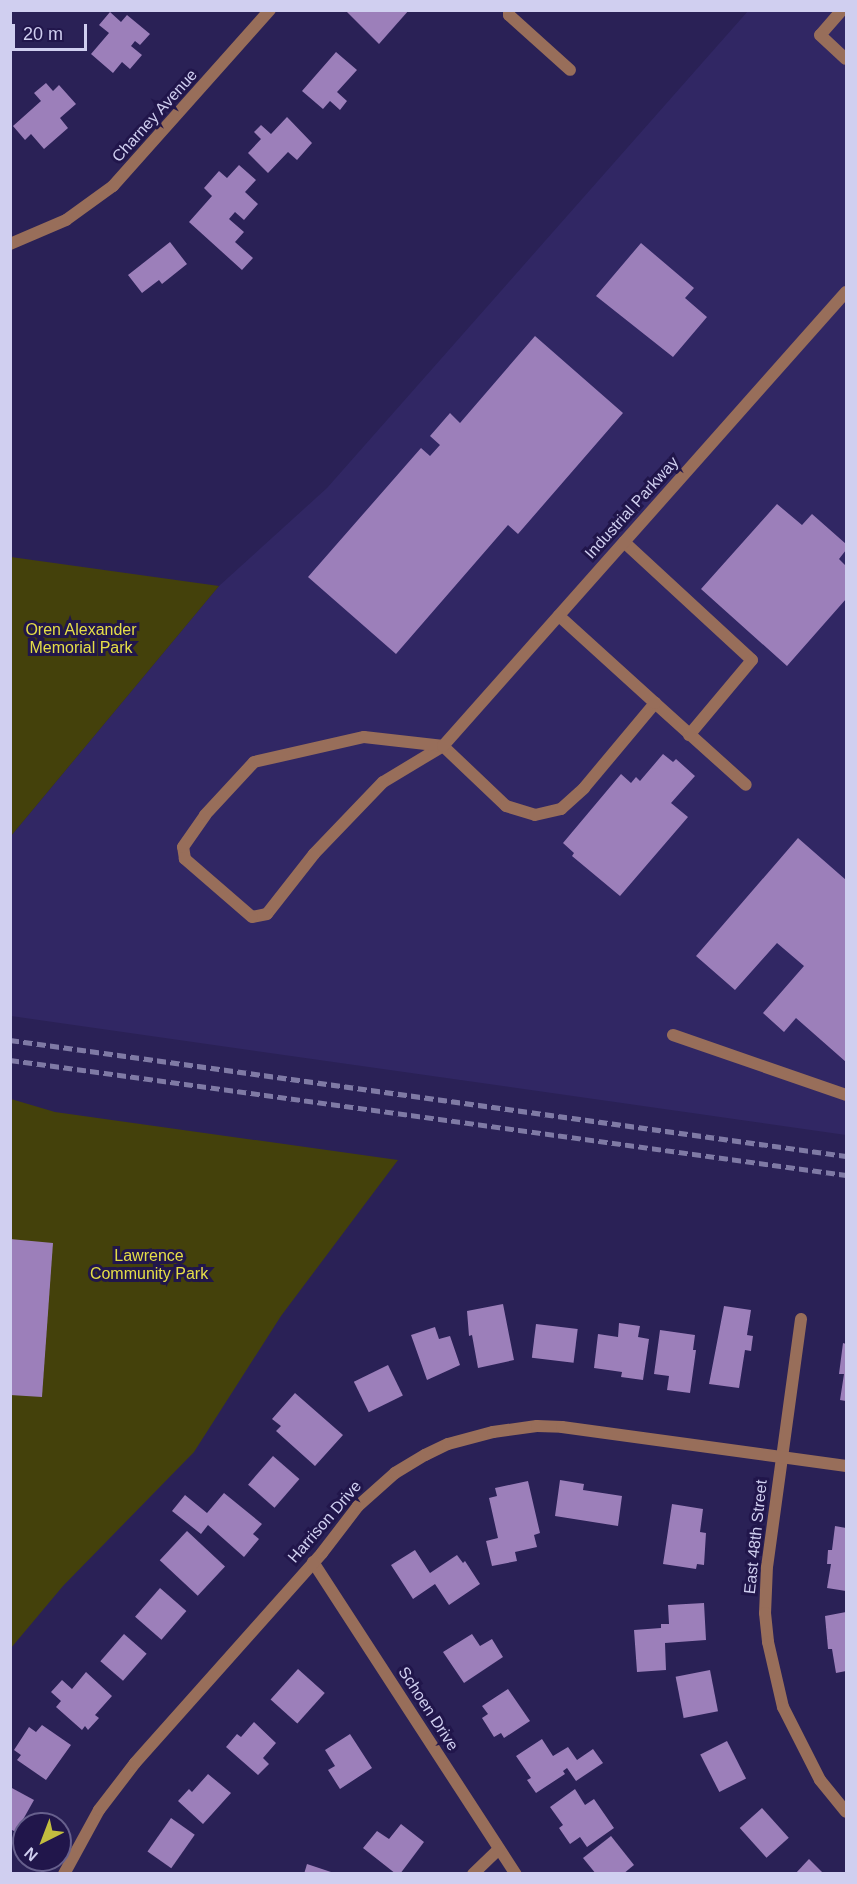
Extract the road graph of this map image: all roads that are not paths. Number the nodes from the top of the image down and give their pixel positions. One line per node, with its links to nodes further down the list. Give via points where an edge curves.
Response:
1 (270, 10): 6 (street, Charney Avenue, via 130,170 81,210)
2 (509, 10): 5 (street, via 509,15)
3 (842, 10): 4 (street, via 820,35)
4 (846, 59)
5 (570, 70)
6 (10, 244)
7 (846, 292): 8 (street, Industrial Parkway)
8 (624, 542): 9 (street, Industrial Parkway); 11 (street, via 752,660)
9 (559, 616): 10 (street); 12 (street, Industrial Parkway)
10 (655, 703): 11 (street); 12 (street, via 584,788 561,809 536,815 506,806)
11 (689, 735): 13 (street)
12 (443, 746): 12 (street, Industrial Parkway, via 364,737 254,762 205,815 183,847 185,859 252,917 267,914 314,854 383,782)
13 (746, 785)
14 (673, 1035): 15 (street)
15 (846, 1095)
16 (801, 1319): 17 (street, East 48th Street)
17 (782, 1457): 18 (street, Harrison Drive); 19 (street, Harrison Drive, via 562,1427 511,1428 470,1437 425,1455 375,1488); 20 (street, East 48th Street, via 767,1566 768,1642 779,1696 797,1738 820,1780)
18 (846, 1466)
19 (313, 1562): 21 (street, Schoen Drive); 22 (street, Harrison Drive, via 119,1782)
20 (846, 1812)
21 (499, 1849): 23 (street); 24 (street, Schoen Drive)
22 (64, 1874)
23 (473, 1874)
24 (516, 1874)

